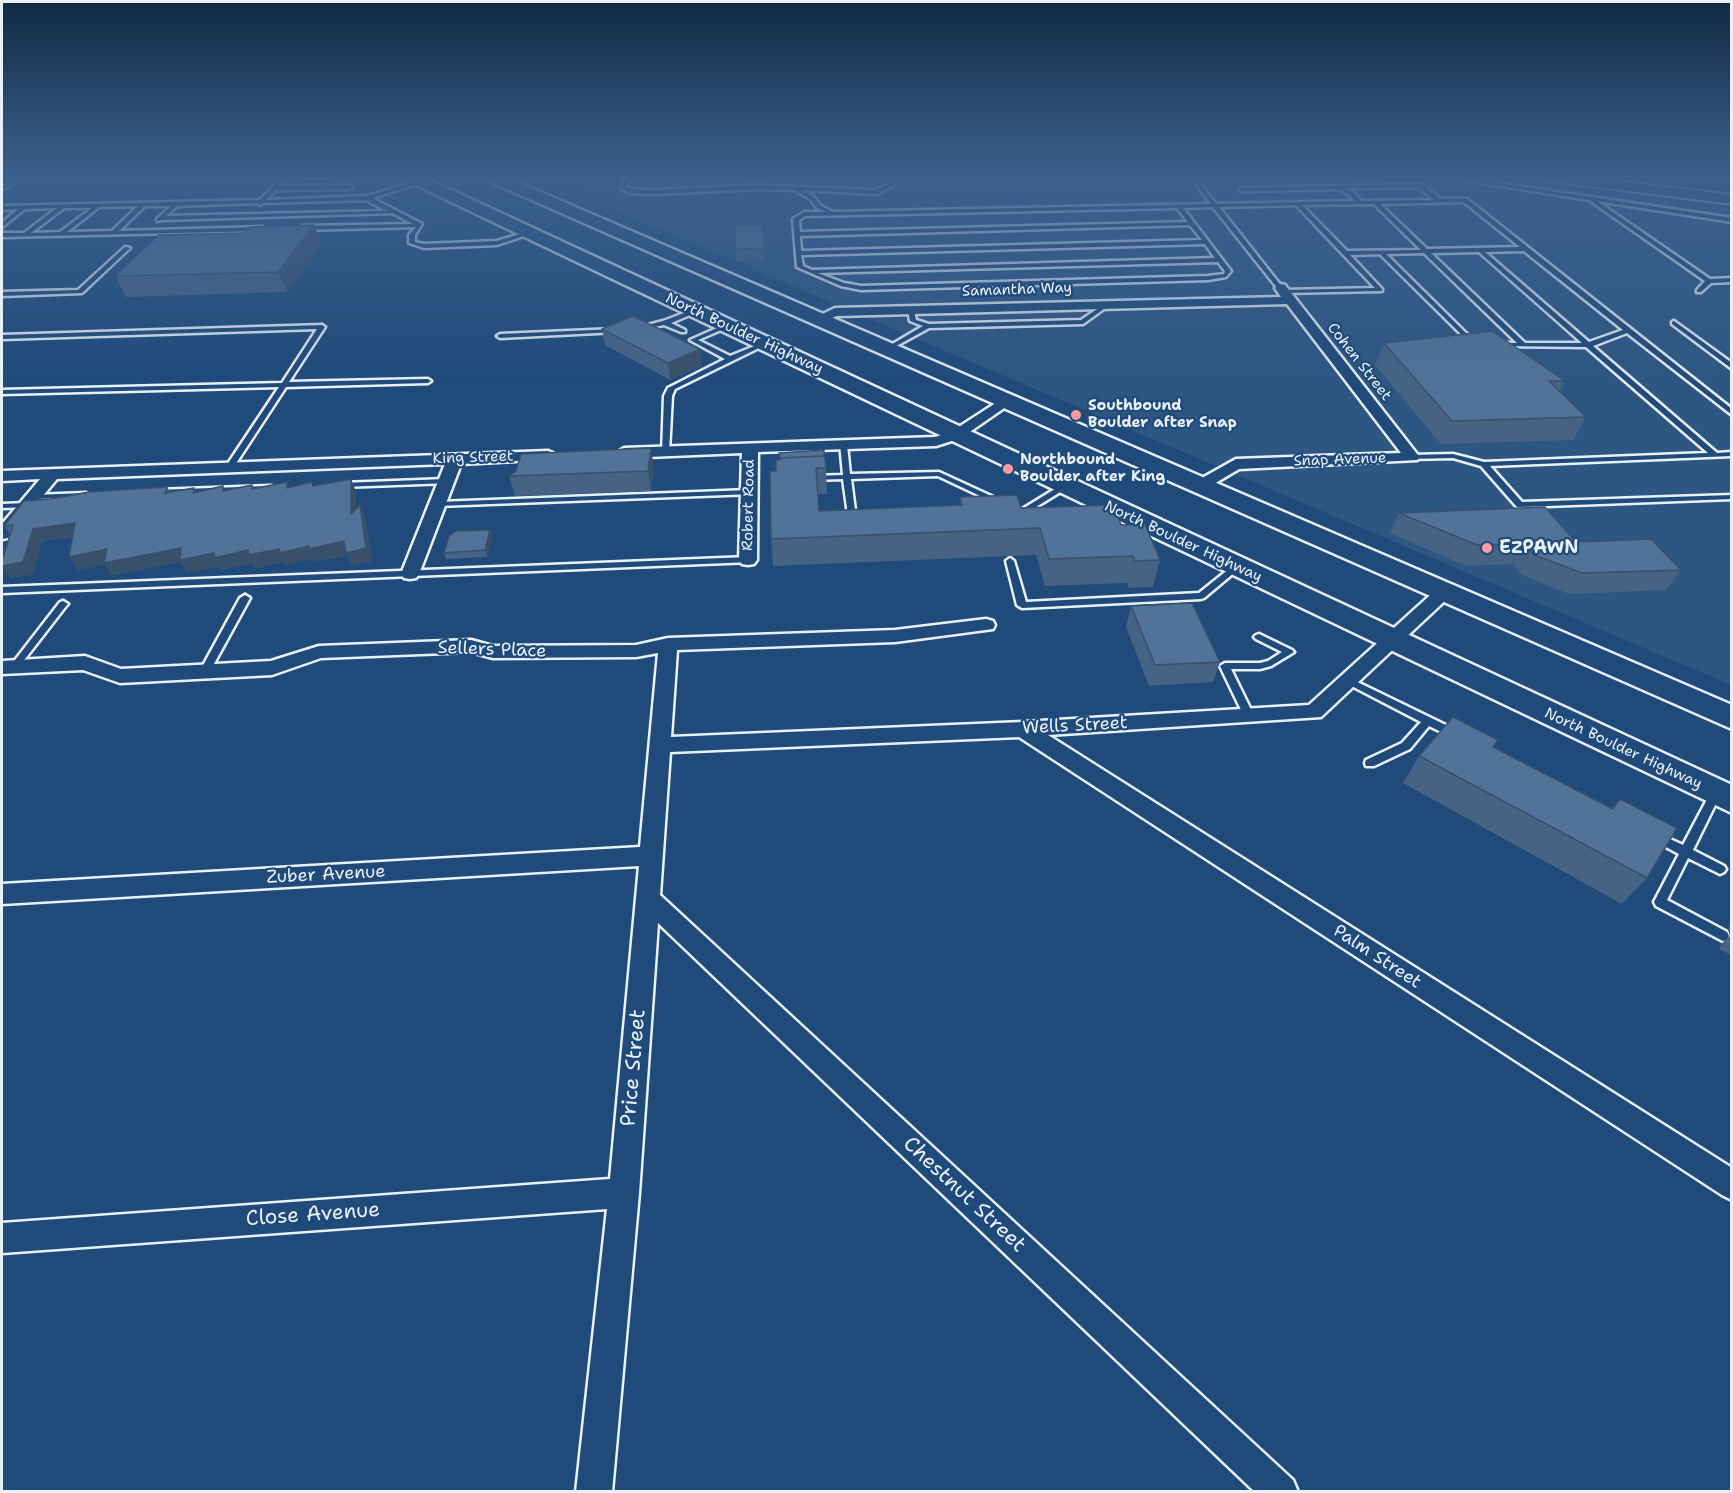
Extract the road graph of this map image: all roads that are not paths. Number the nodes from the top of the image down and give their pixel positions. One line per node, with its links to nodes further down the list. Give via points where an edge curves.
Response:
1 (419, 245): 2 (lane)
2 (456, 245)
3 (551, 245): 30 (main road, North Boulder Highway)
4 (648, 245): 29 (main road)
5 (798, 245): 18 (lane)
6 (1108, 245): 18 (lane)
7 (1209, 245): 20 (lane)
8 (1247, 245): 25 (lane)
9 (1337, 245): 19 (lane)
10 (1418, 245): 16 (lane)
11 (1521, 245): 15 (lane)
12 (1657, 245): 22 (lane)
13 (127, 248): 26 (lane, via 80,292)
14 (1479, 249): 15 (lane); 16 (lane); 43 (lane)
15 (1526, 249): 37 (lane)
16 (1424, 251): 17 (lane); 42 (lane)
17 (1381, 252): 19 (lane); 41 (lane)
18 (798, 253): 21 (lane, via 800,267)
19 (1345, 253): 25 (lane, via 1380,290)
20 (1219, 260): 21 (lane); 21 (lane, via 1226,275 1196,279 861,288)
21 (809, 271)
22 (1709, 280): 23 (lane); 24 (lane)
23 (1731, 280)
24 (1699, 291)
25 (1285, 293): 27 (street, Samantha Way); 61 (street, Cohen Street)
26 (2, 294)
27 (1106, 305): 28 (street, Samantha Way); 34 (lane, via 1083,322)
28 (911, 310): 29 (street, Samantha Way, via 835,312); 34 (lane, via 913,321)
29 (818, 319): 45 (main road)
30 (689, 321): 31 (lane); 31 (lane); 33 (main road, North Boulder Highway)
31 (665, 323): 35 (lane)
32 (1674, 324): 47 (lane)
33 (726, 326): 40 (main road, North Boulder Highway); 46 (lane, via 693,340)
34 (928, 327): 45 (lane)
35 (631, 329)
36 (619, 331): 38 (lane)
37 (1627, 331): 43 (lane); 52 (lane)
38 (500, 336)
39 (2, 337): 49 (lane, via 322,327)
40 (765, 344): 46 (lane); 53 (main road, North Boulder Highway)
41 (1476, 345): 42 (lane); 44 (lane)
42 (1523, 345): 43 (lane)
43 (1588, 345): 60 (lane)
44 (1467, 346)
45 (887, 349): 51 (main road)
46 (730, 359): 56 (lane, via 672,388 668,396)
47 (1731, 368)
48 (428, 381): 49 (lane)
49 (285, 384): 50 (lane); 64 (lane)
50 (2, 392)
51 (1005, 401): 53 (street); 70 (main road)
52 (1731, 413)
53 (956, 435): 54 (street, via 936,441); 72 (main road, North Boulder Highway)
54 (843, 445): 55 (street); 67 (lane)
55 (750, 449): 56 (street); 75 (street, Robert Road)
56 (665, 452): 57 (street)
57 (607, 454)
58 (1731, 454): 60 (lane, Snap Avenue)
59 (560, 455): 62 (street, King Street)
60 (1715, 455): 63 (lane, Snap Avenue)
61 (1412, 458): 63 (lane, Snap Avenue, via 1453,456); 70 (street, Snap Avenue, via 1236,464)
62 (455, 459): 64 (street, King Street); 69 (street)
63 (1484, 464): 77 (lane, via 1520,505)
64 (228, 468): 65 (street, King Street)
65 (53, 474): 66 (street, King Street); 78 (street)
66 (2, 476)
67 (847, 477): 68 (lane); 79 (lane, via 939,474); 85 (lane, via 852,520)
68 (805, 478)
69 (446, 481): 71 (lane); 80 (street)
70 (1201, 485): 92 (main road)
71 (328, 486)
72 (1066, 486): 83 (lane); 89 (main road, North Boulder Highway, via 1092,503)
73 (281, 488): 74 (lane)
74 (152, 492)
75 (749, 492): 80 (lane); 87 (street, Robert Road)
76 (93, 494): 78 (lane)
77 (1731, 496)
78 (30, 501): 81 (lane); 86 (street)
79 (1002, 503)
80 (438, 504): 90 (street)
81 (2, 506)
82 (1012, 511): 83 (lane)
83 (1023, 513): 84 (lane)
84 (1033, 515)
85 (864, 520)
86 (2, 534)
87 (748, 560): 90 (lane)
88 (1010, 561): 89 (lane, via 1022,604 1201,596)
89 (1237, 567): 97 (main road, North Boulder Highway)
90 (410, 574): 91 (lane)
91 (2, 590)
92 (1444, 592): 97 (street, Wells Street); 103 (main road)
93 (245, 598): 100 (lane)
94 (63, 604): 99 (lane)
95 (986, 625): 98 (street, Sellers Place, via 895,636)
96 (1259, 637): 102 (lane, via 1288,652 1260,666 1225,666)
97 (1392, 640): 101 (street, Wells Street); 109 (main road, North Boulder Highway)
98 (668, 644): 100 (street, Sellers Place, via 636,651 493,652 471,646 319,652 272,668); 107 (street, Price Street)
99 (8, 666): 100 (street, Sellers Place, via 85,663 120,676)
100 (205, 672)
101 (1347, 680): 102 (street, Wells Street, via 1314,712); 104 (lane)
102 (1249, 716): 105 (street, Wells Street)
103 (1731, 718)
104 (1428, 721): 106 (lane); 108 (lane, via 1406,746)
105 (1023, 729): 107 (street, Wells Street); 117 (street, Palm Street)
106 (1467, 741)
107 (659, 745): 112 (street, Price Street)
108 (1370, 763)
109 (1724, 797): 111 (lane)
110 (1645, 831): 111 (lane)
111 (1687, 852): 113 (lane); 116 (lane, via 1660,902)
112 (651, 856): 114 (street, Zuber Avenue); 115 (street, Price Street)
113 (1720, 869)
114 (2, 894)
115 (648, 899): 118 (street, Price Street); 121 (street, Chestnut Street)
116 (1723, 936)
117 (1731, 1185)
118 (624, 1193): 119 (street, Close Avenue); 120 (street, Price Street)
119 (2, 1238)
120 (594, 1491)
121 (1281, 1491)

